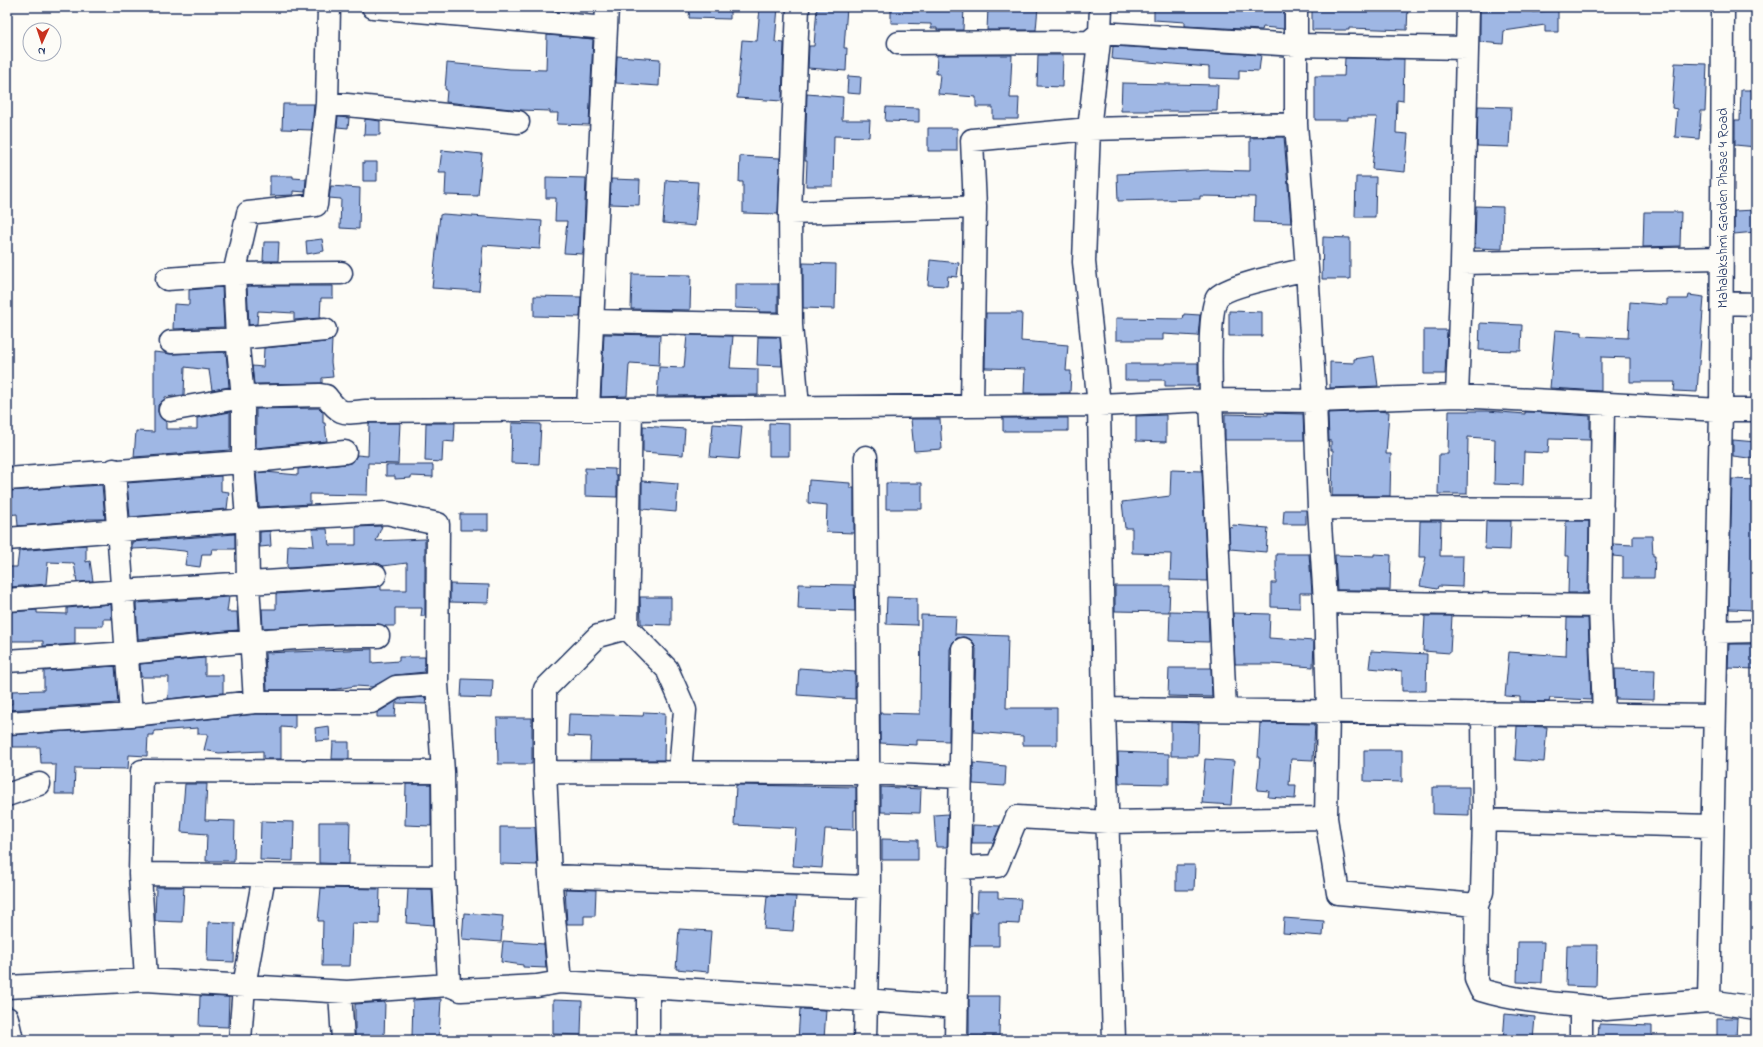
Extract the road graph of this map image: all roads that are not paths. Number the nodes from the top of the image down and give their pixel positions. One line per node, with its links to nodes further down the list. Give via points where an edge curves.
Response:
1 (329, 7): 13 (street)
2 (372, 7): 8 (street)
3 (798, 7): 18 (street)
4 (1100, 7): 9 (street)
5 (1296, 7): 11 (street)
6 (1468, 7): 12 (street)
7 (1723, 7): 19 (street, Mahalakshmi Garden Phase 4 Road)
8 (607, 18): 27 (street)
9 (1100, 33): 10 (street, via 1089,42); 11 (street); 16 (street)
10 (899, 43)
11 (1296, 45): 12 (street); 15 (street)
12 (1467, 48): 20 (street)
13 (327, 103): 14 (street); 23 (street, via 316,205 248,213)
14 (518, 122)
15 (1296, 124): 16 (street); 21 (street)
16 (1089, 129): 17 (street, via 972,140); 37 (street, via 1084,262)
17 (975, 207): 18 (street); 38 (street)
18 (790, 214): 28 (street)
19 (1721, 258): 20 (street); 25 (street, Mahalakshmi Garden Phase 4 Road)
20 (1462, 263): 32 (street)
21 (1307, 269): 34 (street, via 1236,287 1217,298 1213,310 1210,356); 35 (street)
22 (341, 272): 23 (street)
23 (234, 274): 24 (street); 30 (street)
24 (167, 279)
25 (1722, 303): 26 (street); 43 (street, Mahalakshmi Garden Phase 4 Road)
26 (1756, 304)
27 (592, 321): 28 (street); 40 (street)
28 (791, 325): 39 (street)
29 (325, 330): 30 (street)
30 (238, 338): 31 (street); 33 (street)
31 (171, 342)
32 (1456, 396): 35 (street); 36 (street)
33 (243, 397): 40 (street, via 320,395 326,396 333,406 344,412); 42 (street); 47 (street)
34 (1211, 400): 35 (street); 37 (street); 72 (street)
35 (1315, 401): 50 (street)
36 (1604, 404): 43 (street); 51 (street)
37 (1099, 405): 38 (street); 71 (street)
38 (972, 406): 39 (street)
39 (798, 407): 41 (street)
40 (588, 409): 41 (street)
41 (631, 409): 61 (street)
42 (170, 410)
43 (1721, 410): 44 (street); 63 (street, Mahalakshmi Garden Phase 4 Road)
44 (1756, 410)
45 (345, 452): 47 (street)
46 (866, 457): 82 (street)
47 (243, 462): 48 (street); 52 (street)
48 (114, 470): 49 (street); 53 (street)
49 (7, 479)
50 (1319, 508): 51 (street); 59 (street)
51 (1602, 509): 60 (street)
52 (247, 520): 53 (street); 56 (street); 69 (street, via 388,513 438,524)
53 (118, 530): 54 (street); 57 (street)
54 (7, 539)
55 (375, 575): 56 (street)
56 (248, 584): 57 (street); 65 (street)
57 (122, 590): 58 (street); 67 (street)
58 (7, 600)
59 (1326, 602): 60 (street); 73 (street)
60 (1600, 606): 76 (street)
61 (627, 628): 80 (street, via 598,636 545,689); 81 (street, via 667,669 685,710)
62 (1756, 631): 63 (street)
63 (1716, 632): 77 (street, Mahalakshmi Garden Phase 4 Road)
64 (378, 636): 65 (street)
65 (251, 640): 67 (street); 70 (street)
66 (963, 649): 83 (street)
67 (127, 653): 68 (street); 75 (street)
68 (7, 661)
69 (437, 684): 70 (street, via 396,687 371,702); 79 (street)
70 (254, 702): 75 (street)
71 (1104, 709): 72 (street); 88 (street)
72 (1225, 710): 73 (street)
73 (1328, 711): 74 (street); 86 (street)
74 (1483, 713): 76 (street); 87 (street)
75 (131, 714): 78 (street)
76 (1604, 714): 77 (street)
77 (1714, 716): 89 (street, Mahalakshmi Garden Phase 4 Road)
78 (7, 723)
79 (444, 772): 91 (street, via 142,771); 94 (street)
80 (545, 772): 81 (street); 93 (street)
81 (680, 772): 82 (street)
82 (868, 773): 83 (street); 95 (street)
83 (961, 777): 90 (street)
84 (39, 784): 85 (street)
85 (7, 795)
86 (1326, 818): 88 (street); 96 (street, via 1338,893)
87 (1484, 820): 89 (street); 96 (street, via 1482,892)
88 (1108, 822): 90 (street, via 1017,817 997,866); 116 (street)
89 (1712, 826): 105 (street, Mahalakshmi Garden Phase 4 Road)
90 (959, 868): 107 (street)
91 (140, 874): 92 (street); 97 (street)
92 (264, 876): 94 (street); 100 (street)
93 (550, 876): 95 (street); 98 (street)
94 (444, 877): 99 (street)
95 (869, 887): 104 (street)
96 (1477, 906): 106 (street, via 1476,980 1481,990 1542,1003)
97 (146, 980): 100 (street); 101 (street)
98 (560, 982): 99 (street, via 537,986 461,990); 102 (street)
99 (449, 985): 103 (street)
100 (244, 986): 103 (street); 111 (street)
101 (7, 987)
102 (648, 988): 104 (street); 113 (street)
103 (340, 992): 112 (street)
104 (865, 1000): 107 (street); 114 (street)
105 (1709, 1001): 106 (street, via 1606,1009); 108 (street)
106 (1581, 1006): 117 (street)
107 (957, 1008): 115 (street)
108 (1756, 1008)
109 (7, 1018): 110 (street)
110 (12, 1040)
111 (240, 1040)
112 (343, 1040)
113 (648, 1040)
114 (865, 1040)
115 (956, 1040)
116 (1114, 1040)
117 (1581, 1040)

